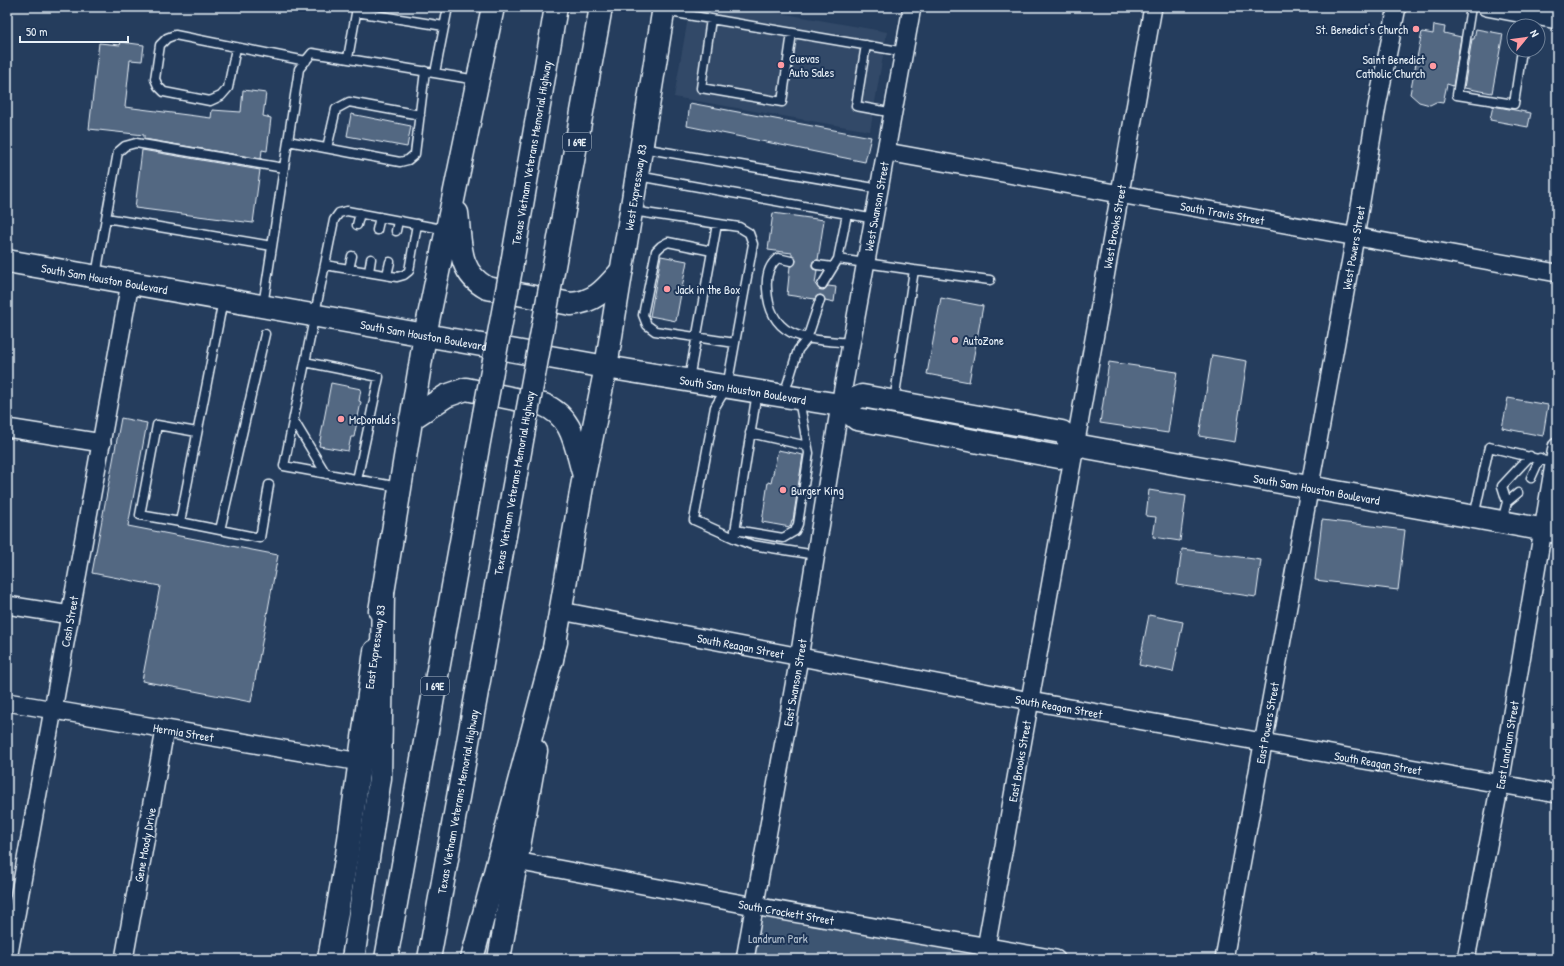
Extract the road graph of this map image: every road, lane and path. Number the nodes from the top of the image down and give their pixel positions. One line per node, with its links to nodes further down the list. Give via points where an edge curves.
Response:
1 (448, 7): 16 (lane)
2 (493, 7): 26 (main road)
3 (556, 7): 138 (main road, Texas Vietnam Veterans Memorial Highway / I 69E, bridge)
4 (601, 7): 139 (main road, Texas Vietnam Veterans Memorial Highway / I 69E, bridge)
5 (912, 7): 20 (street, West Swanson Street)
6 (1154, 7): 37 (street, West Brooks Street)
7 (1397, 7): 51 (street, West Powers Street)
8 (1471, 7): 22 (lane, via 1457,95 1514,104)
9 (1486, 7): 12 (street)
10 (357, 9): 16 (lane); 21 (lane)
11 (663, 9): 13 (lane); 31 (main road, West Expressway 83)
12 (1521, 18)
13 (711, 19): 17 (lane); 17 (lane, via 701,88 782,102)
14 (1546, 20): 15 (street)
15 (1557, 20)
16 (444, 26): 25 (lane)
17 (792, 33): 18 (lane)
18 (866, 46): 20 (lane); 27 (lane, via 856,106)
19 (236, 48): 19 (lane, via 175,35 167,38 160,45 155,79 158,86 164,92 210,101 221,96 228,88); 23 (lane)
20 (904, 52): 27 (street, West Swanson Street)
21 (348, 58): 23 (lane, via 312,52); 24 (lane)
22 (1521, 58)
23 (306, 61): 29 (lane, via 299,69)
24 (424, 71): 25 (lane); 28 (lane)
25 (435, 73): 26 (lane)
26 (478, 80): 36 (main road)
27 (894, 113): 32 (street, West Swanson Street)
28 (420, 115): 30 (lane, via 349,102 336,109); 30 (lane, via 415,154 408,160 400,162)
29 (288, 141): 30 (lane); 33 (lane)
30 (327, 148)
31 (641, 148): 34 (main road, West Expressway 83); 35 (lane)
32 (887, 152): 35 (street, West Swanson Street); 37 (street, South Travis Street)
33 (284, 168): 42 (lane, via 136,144 126,146 118,152); 52 (lane)
34 (637, 176): 38 (main road, West Expressway 83); 40 (lane)
35 (880, 189): 43 (street, West Swanson Street)
36 (455, 191): 49 (main road); 65 (main road, via 465,267 476,282 487,288 571,304 584,302 602,293)
37 (1121, 193): 51 (street, South Travis Street); 98 (street, West Brooks Street)
38 (631, 211): 46 (lane); 65 (main road, West Expressway 83)
39 (360, 213): 41 (lane); 47 (lane); 62 (lane, via 339,213 334,220)
40 (847, 214): 43 (lane); 56 (lane)
41 (380, 217): 44 (lane); 48 (lane)
42 (106, 218): 52 (lane); 70 (lane)
43 (875, 219): 60 (street, West Swanson Street)
44 (398, 220): 45 (lane); 50 (lane)
45 (417, 224): 49 (lane); 69 (lane, via 410,271 397,277)
46 (717, 224): 53 (lane); 82 (lane, via 739,227 749,233 753,244)
47 (357, 225)
48 (377, 230)
49 (447, 230): 79 (main road)
50 (396, 231)
51 (1355, 237): 68 (street, South Travis Street); 108 (street, West Powers Street)
52 (272, 246): 76 (lane)
53 (712, 251): 80 (lane); 80 (lane, via 668,242 661,246 656,251 643,314 647,325 654,331)
54 (352, 256): 64 (lane)
55 (371, 259): 67 (lane)
56 (838, 260): 60 (lane); 63 (lane)
57 (7, 261): 70 (main road, South Sam Houston Boulevard)
58 (791, 261): 81 (lane, via 778,258 772,262 767,287 769,305 781,327)
59 (390, 262): 69 (lane)
60 (867, 263): 66 (lane); 83 (street, West Swanson Street)
61 (817, 265): 63 (lane)
62 (325, 266): 64 (lane); 77 (lane)
63 (833, 267): 73 (lane)
64 (349, 269): 67 (lane)
65 (622, 269): 85 (main road, West Expressway 83)
66 (914, 270): 71 (lane); 90 (lane)
67 (369, 272): 69 (lane)
68 (1557, 273)
69 (387, 275)
70 (96, 276): 72 (main road, South Sam Houston Boulevard)
71 (990, 280)
72 (130, 283): 74 (main road, South Sam Houston Boulevard); 97 (street, Cash Street)
73 (822, 285)
74 (223, 299): 76 (main road, South Sam Houston Boulevard); 95 (lane)
75 (820, 300): 81 (lane)
76 (263, 306): 77 (main road, South Sam Houston Boulevard)
77 (314, 315): 79 (main road, South Sam Houston Boulevard); 84 (lane)
78 (265, 334): 113 (lane)
79 (425, 335): 85 (main road, South Sam Houston Boulevard); 92 (main road, East Expressway 83)
80 (696, 336): 82 (lane); 86 (lane)
81 (807, 339): 83 (lane); 89 (lane, via 798,350)
82 (735, 343): 87 (lane)
83 (852, 343): 91 (street, West Swanson Street)
84 (305, 362): 93 (lane); 105 (lane, via 379,377)
85 (606, 368): 86 (main road, South Sam Houston Boulevard); 103 (main road)
86 (688, 381): 87 (main road, South Sam Houston Boulevard)
87 (727, 387): 88 (main road, South Sam Houston Boulevard); 115 (lane, via 715,407 694,520)
88 (757, 392): 89 (main road, South Sam Houston Boulevard); 96 (lane)
89 (791, 397): 91 (main road, South Sam Houston Boulevard); 99 (lane)
90 (894, 402): 91 (main road, via 862,396); 98 (main road, via 1062,432)
91 (840, 405): 98 (main road, via 857,419 1058,458); 116 (street, East Swanson Street)
92 (411, 419): 103 (main road, via 446,396 466,389 544,405 555,410 568,426); 107 (main road, East Expressway 83)
93 (294, 420): 102 (lane); 102 (lane, via 284,466)
94 (7, 428): 97 (street)
95 (197, 432): 112 (lane); 112 (lane, via 157,426 140,514)
96 (750, 434): 99 (lane); 115 (lane)
97 (102, 443): 120 (street, Cash Street)
98 (1075, 445): 108 (main road, South Sam Houston Boulevard); 123 (street, East Brooks Street)
99 (808, 448): 115 (lane, via 795,531 783,538)
100 (1530, 456): 101 (lane); 110 (lane, via 1502,486); 111 (lane, via 1489,446)
101 (1550, 456): 104 (lane); 114 (street, East Landrum Street)
102 (326, 474): 105 (lane)
103 (584, 475): 119 (main road)
104 (1531, 478)
105 (357, 480): 107 (lane)
106 (269, 485): 113 (lane, via 260,538)
107 (400, 488): 117 (main road, East Expressway 83)
108 (1310, 488): 111 (main road, South Sam Houston Boulevard); 127 (street, East Powers Street)
109 (1518, 493): 110 (lane)
110 (1504, 512): 111 (main road, South Sam Houston Boulevard); 114 (main road, South Sam Houston Boulevard)
111 (1474, 517)
112 (180, 522): 113 (lane)
113 (220, 530)
114 (1550, 531): 129 (street, East Landrum Street)
115 (735, 534): 116 (lane, via 752,545)
116 (816, 555): 122 (street, East Swanson Street)
117 (383, 592): 128 (main road, East Expressway 83); 137 (main road, via 380,778)
118 (7, 605): 120 (street)
119 (561, 611): 121 (main road); 122 (street, South Reagan Street)
120 (70, 615): 125 (street, Cash Street)
121 (556, 642): 131 (main road); 140 (main road)
122 (799, 658): 123 (street, South Reagan Street); 132 (street, East Swanson Street)
123 (1030, 701): 127 (street, South Reagan Street); 133 (street, East Brooks Street)
124 (7, 702): 125 (street, Hermia Street)
125 (53, 710): 126 (street, Hermia Street); 134 (street, Cash Street)
126 (165, 730): 128 (street, Hermia Street); 135 (street, Gene Moody Drive)
127 (1263, 743): 129 (street, South Reagan Street); 144 (street, East Powers Street)
128 (360, 762): 136 (main road, East Expressway 83)
129 (1500, 784): 130 (street, South Reagan Street); 145 (street, East Landrum Street)
130 (1557, 794)
131 (516, 861): 132 (street, South Crockett Street); 141 (main road)
132 (754, 906): 133 (street, South Crockett Street); 142 (street, East Swanson Street)
133 (986, 953): 143 (street, South Crockett Street)
134 (8, 959)
135 (124, 959)
136 (329, 959)
137 (353, 959)
138 (386, 959)
139 (429, 959)
140 (472, 959)
141 (499, 959)
142 (744, 959)
143 (1056, 959)
144 (1224, 959)
145 (1466, 959)

